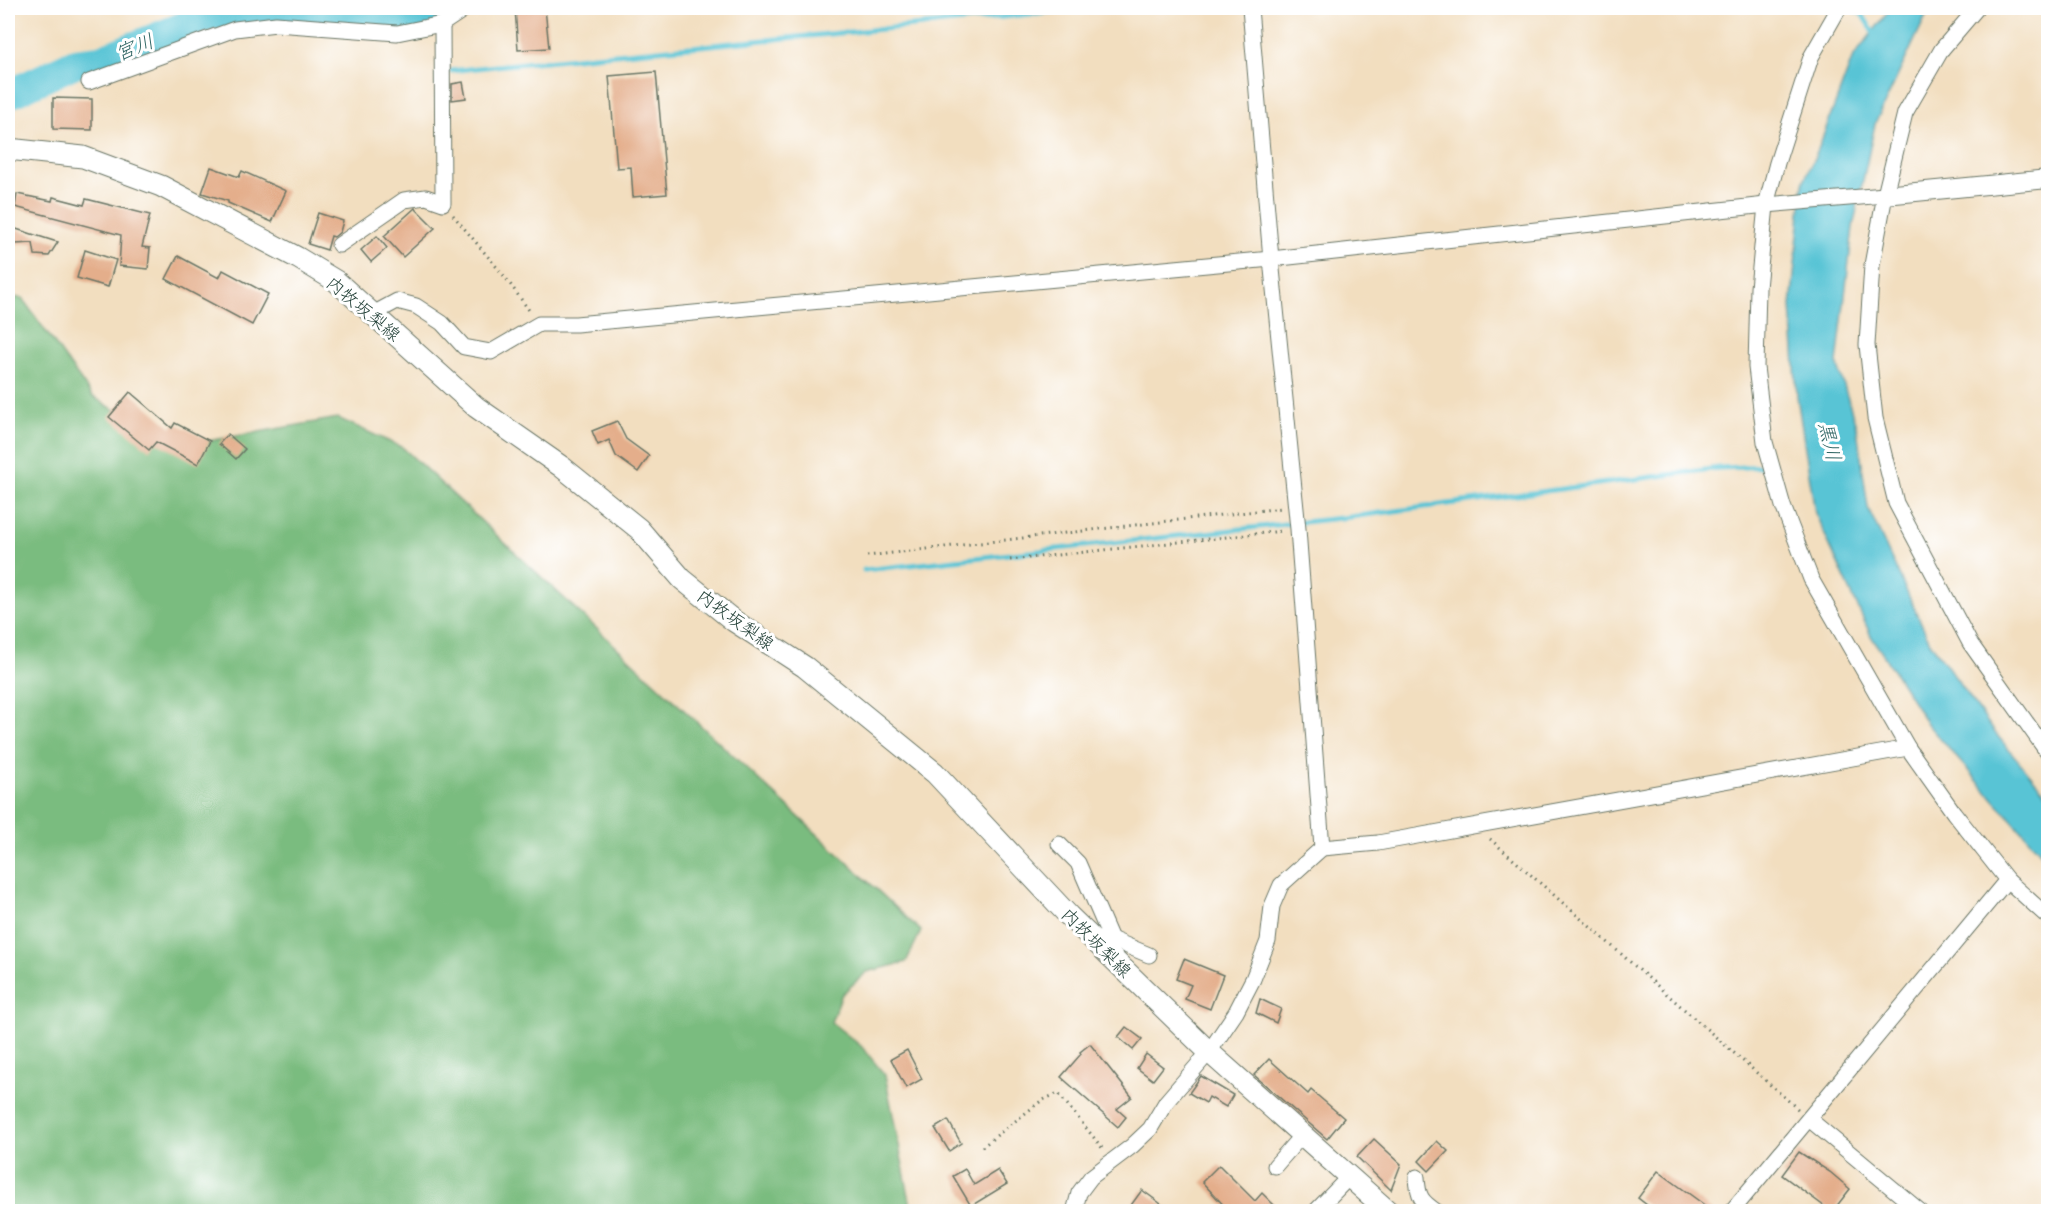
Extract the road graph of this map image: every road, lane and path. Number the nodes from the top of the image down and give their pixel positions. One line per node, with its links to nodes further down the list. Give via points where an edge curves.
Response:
1 (466, 8): 5 (street)
2 (1250, 8): 13 (street)
3 (1839, 8): 11 (street, via 1811,57)
4 (1977, 8): 9 (street, via 1942,49 1905,113)
5 (442, 24): 6 (street, via 397,33 276,24 235,29); 10 (street)
6 (89, 82)
7 (8, 149): 14 (main road, 内牧坂梨線, via 83,157 162,186 336,281)
8 (2049, 179): 9 (street)
9 (1885, 195): 11 (street); 21 (street, via 1872,265 1867,345 1875,418 1896,503 1970,643)
10 (443, 203): 12 (street, via 426,197 404,201); 15 (path)
11 (1766, 206): 13 (street); 20 (street, via 1756,367 1765,442 1783,506 1811,579)
12 (339, 245)
13 (1271, 259): 15 (street, via 576,324); 16 (street)
14 (373, 314): 15 (street, via 397,301 416,306 442,323 464,347 491,352); 27 (main road, 内牧坂梨線, via 477,407 562,467 639,529 682,579 734,621 805,667 935,773 1070,916)
15 (539, 324)
16 (1295, 507): 17 (street); 18 (path)
17 (1298, 529): 19 (path); 24 (street)
18 (867, 556)
19 (1010, 560)
20 (1908, 748): 22 (street); 25 (street)
21 (2049, 753)
22 (1475, 826): 24 (street, via 1378,843); 30 (path)
23 (1059, 844): 27 (street, via 1078,863)
24 (1322, 848): 29 (street, via 1281,885 1272,906 1268,941 1253,979)
25 (2007, 880): 26 (street); 30 (street)
26 (2049, 917)
27 (1107, 943): 28 (street); 29 (main road, 内牧坂梨線)
28 (1149, 955)
29 (1209, 1052): 31 (main road, 内牧坂梨線); 33 (street, via 1166,1102 1150,1129)
30 (1809, 1119): 41 (street); 42 (street)
31 (1302, 1135): 34 (street); 35 (main road, 内牧坂梨線)
32 (982, 1148): 33 (path, via 1041,1101 1058,1093)
33 (1112, 1160): 38 (street, via 1079,1193)
34 (1275, 1166)
35 (1349, 1177): 37 (street); 39 (main road, 内牧坂梨線)
36 (1417, 1177): 40 (street, via 1424,1203)
37 (1316, 1211)
38 (1074, 1212)
39 (1389, 1212)
40 (1437, 1212)
41 (1731, 1212)
42 (1922, 1212)

